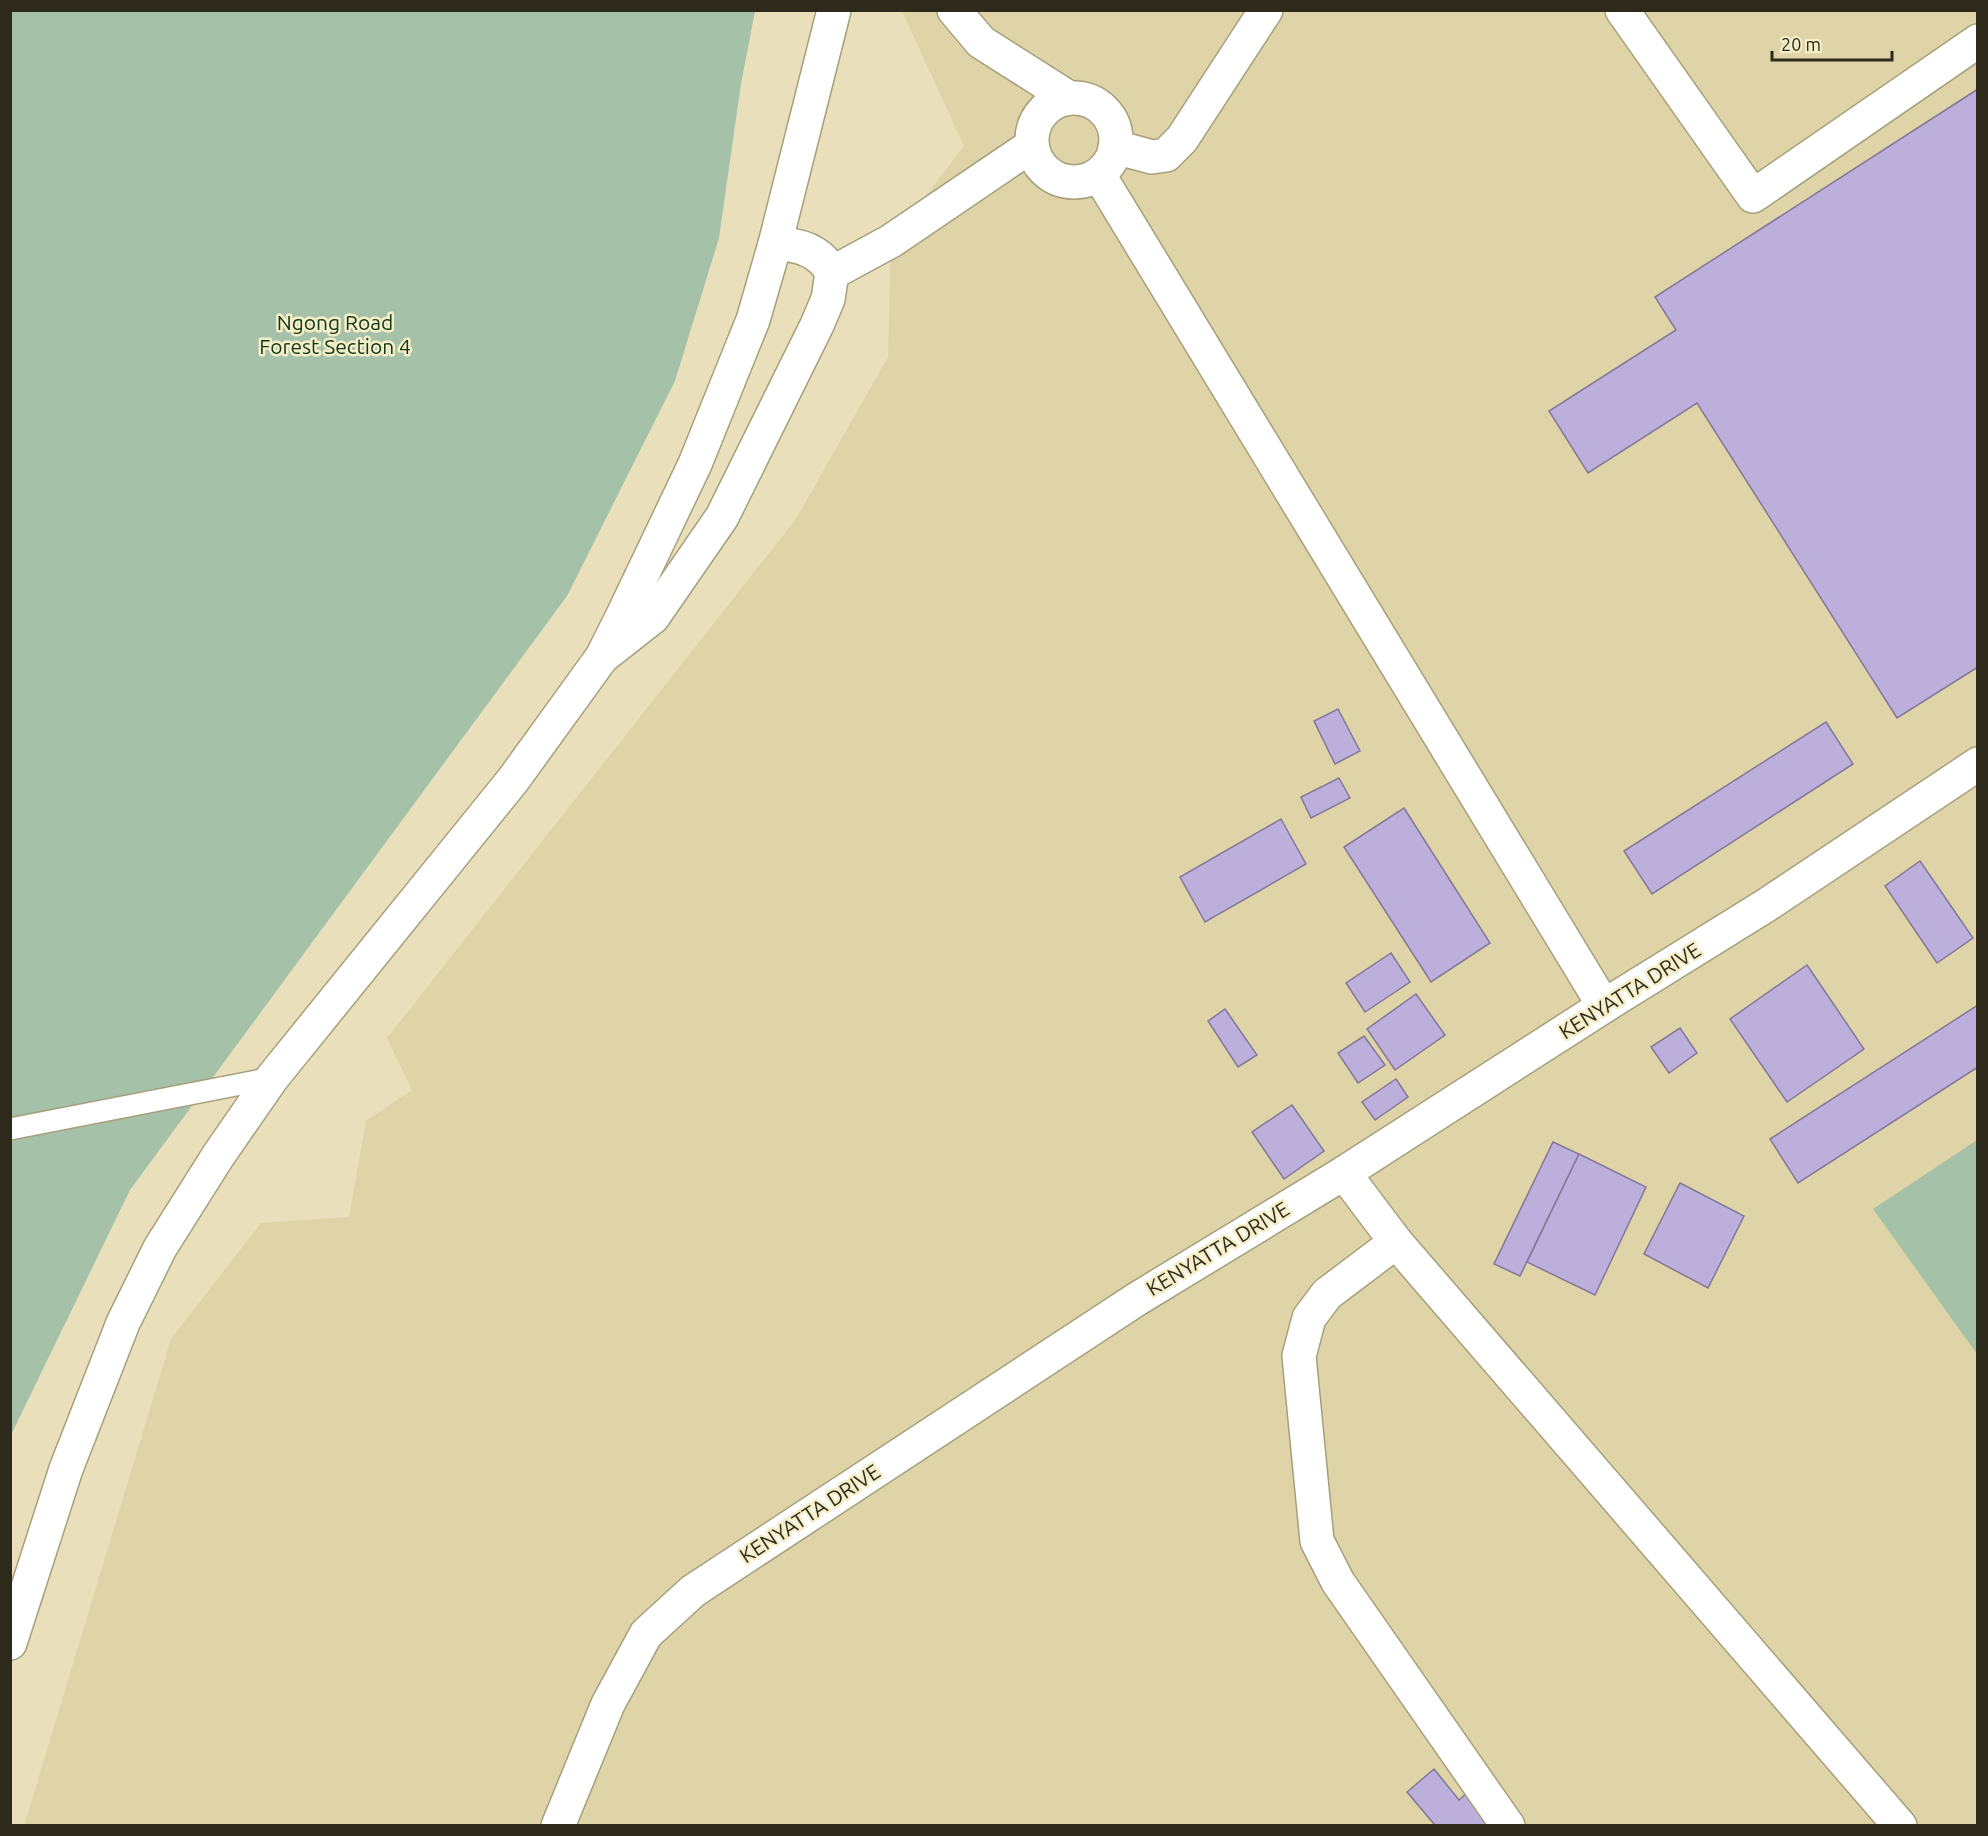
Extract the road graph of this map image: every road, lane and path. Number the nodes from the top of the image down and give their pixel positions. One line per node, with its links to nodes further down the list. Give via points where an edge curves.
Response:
1 (834, 10): 10 (street)
2 (954, 10): 6 (street, via 981,42)
3 (1266, 10): 8 (street, via 1182,139 1166,155 1152,157)
4 (1622, 10): 5 (street, via 1753,196)
5 (1977, 41)
6 (1069, 98): 7 (street, via 1048,106 1034,123); 8 (street, via 1091,100 1108,114 1116,135)
7 (1031, 146): 9 (street, via 1039,167 1057,180 1078,183); 11 (street, via 891,241)
8 (1115, 147): 9 (street, via 1113,157)
9 (1099, 175): 14 (street)
10 (775, 244): 11 (street, via 800,246 827,262); 12 (street, via 753,320 716,414)
11 (832, 273): 12 (street, via 828,299 817,325 722,517 653,617)
12 (602, 657): 15 (street, via 513,780)
13 (1977, 764): 14 (street, KENYATTA DRIVE, via 1765,906)
14 (1604, 1006): 17 (street, KENYATTA DRIVE)
15 (273, 1078): 16 (lane); 19 (street, via 160,1248 123,1323 66,1469)
16 (10, 1129)
17 (1344, 1173): 18 (street); 20 (street, KENYATTA DRIVE, via 1137,1299 693,1591 646,1634 608,1704)
18 (1396, 1242): 21 (street, via 1327,1294 1309,1318 1299,1356 1317,1541 1338,1582); 22 (street)
19 (10, 1643)
20 (558, 1826)
21 (1508, 1826)
22 (1900, 1826)

